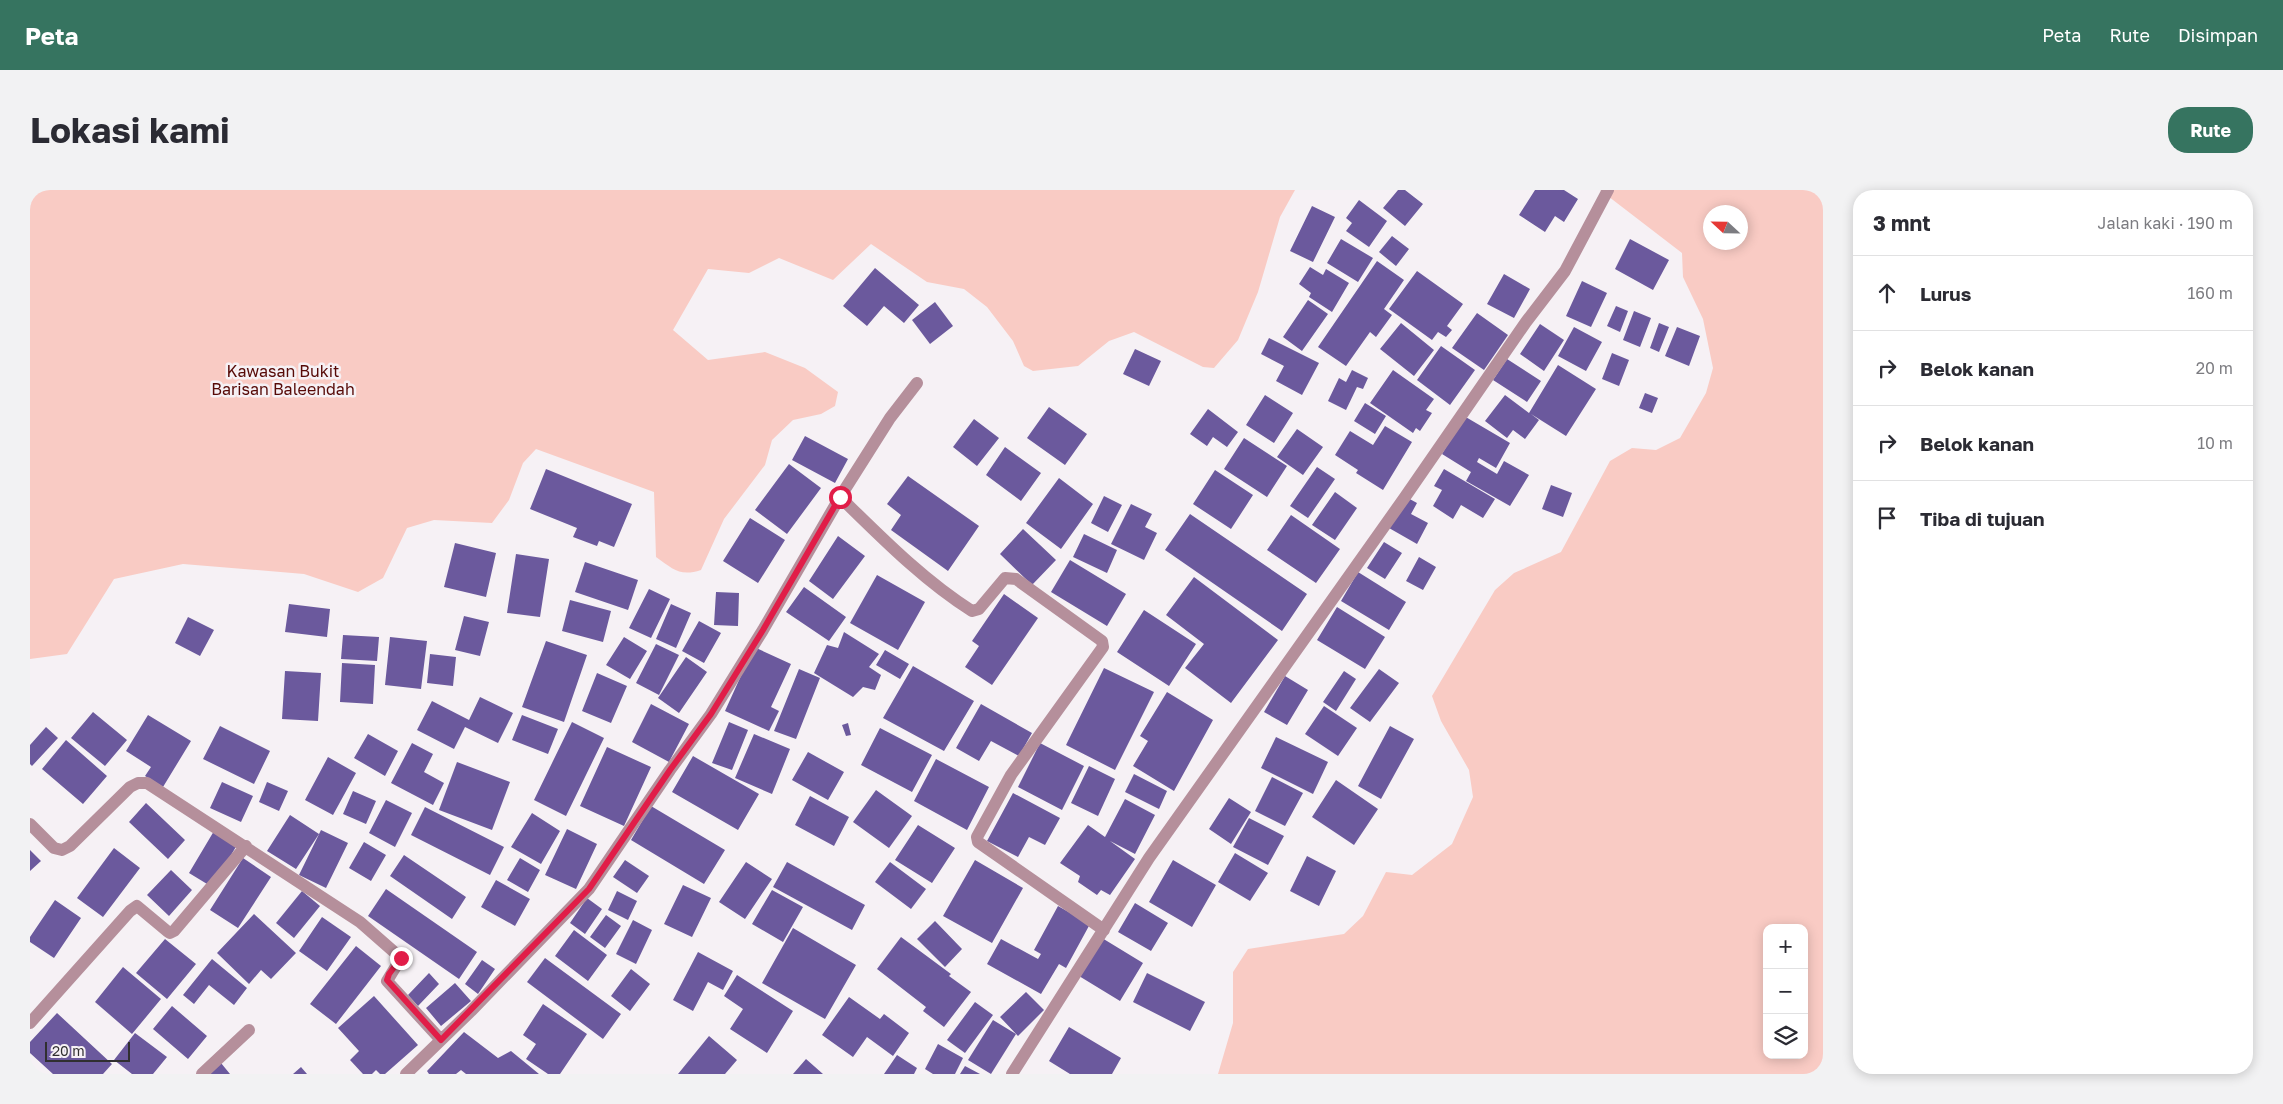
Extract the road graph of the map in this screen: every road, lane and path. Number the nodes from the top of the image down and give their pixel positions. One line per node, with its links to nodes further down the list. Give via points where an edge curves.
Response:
1 (1608, 190): 6 (street, via 1565,271 1155,850)
2 (917, 383): 3 (street, via 890,418)
3 (840, 497): 6 (street, via 889,544 972,611 980,609 1005,578 1016,579 1102,641 1103,647 1011,775 977,837 978,842); 9 (street, via 711,714 589,889)
4 (30, 824): 5 (street, via 54,848 62,850 70,846 130,787 147,783)
5 (246, 846): 7 (street, via 174,931 167,931 137,906 130,911); 9 (street, via 360,922 401,958 387,980)
6 (1104, 930): 12 (street)
7 (30, 1023)
8 (249, 1030): 11 (street)
9 (441, 1040): 10 (street)
10 (410, 1073)
11 (202, 1074)
12 (1012, 1074)

